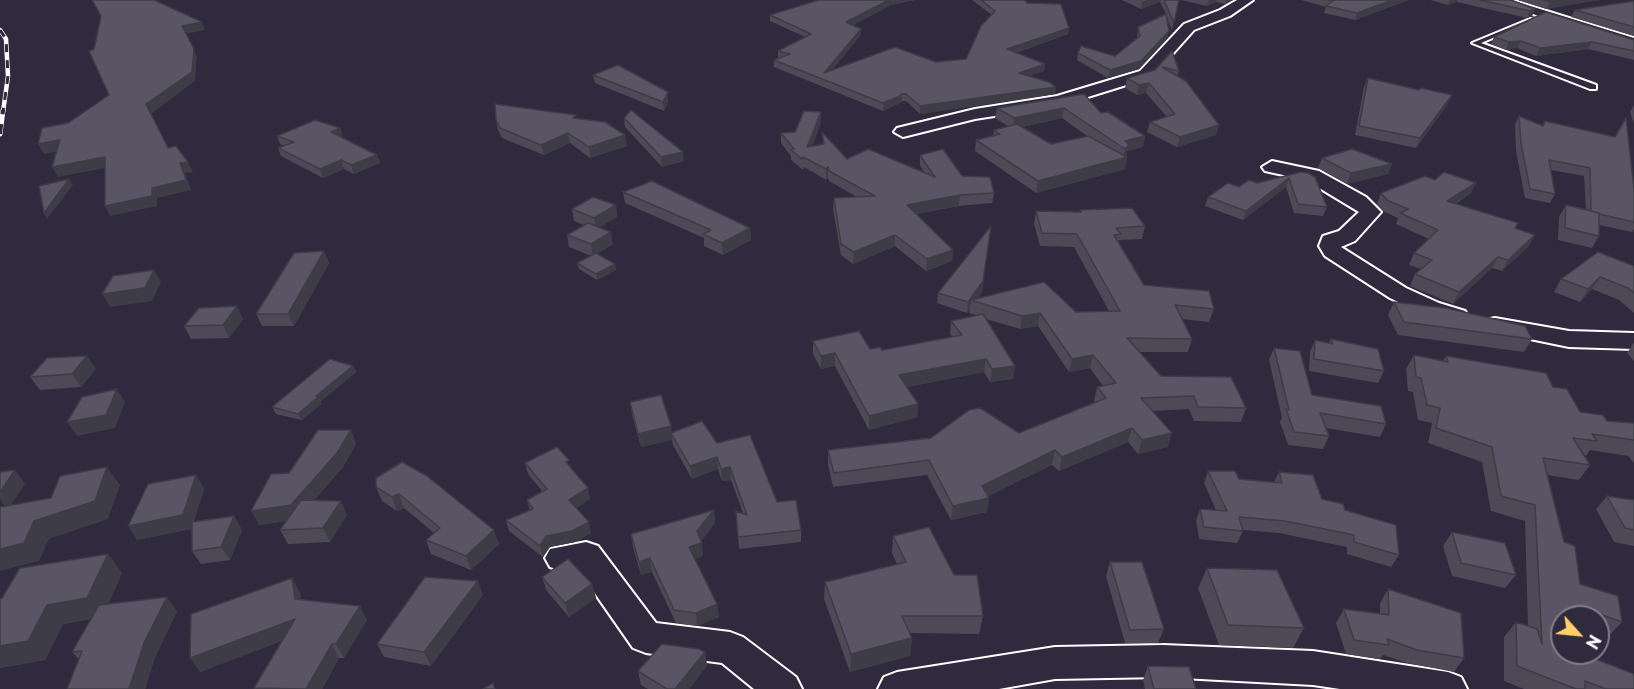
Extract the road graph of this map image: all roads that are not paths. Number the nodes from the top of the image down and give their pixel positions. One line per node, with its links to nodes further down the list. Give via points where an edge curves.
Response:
1 (1246, 0): 7 (street, via 1189,27 1146,74 1059,101 975,114)
2 (1497, 0): 4 (street)
3 (1580, 9): 4 (street)
4 (1547, 14): 5 (street); 6 (lane, via 1475,43)
5 (1634, 43)
6 (1593, 87)
7 (903, 132)
8 (1272, 167): 9 (street, via 1312,175 1371,212 1347,236 1330,246 1398,293 1430,308 1476,321 1569,339)
9 (1634, 341)
10 (562, 558): 11 (street, via 586,555 646,637 730,648)
11 (783, 689)
12 (897, 689): 13 (street, via 1054,663 1163,661 1313,668)
13 (1448, 689)

